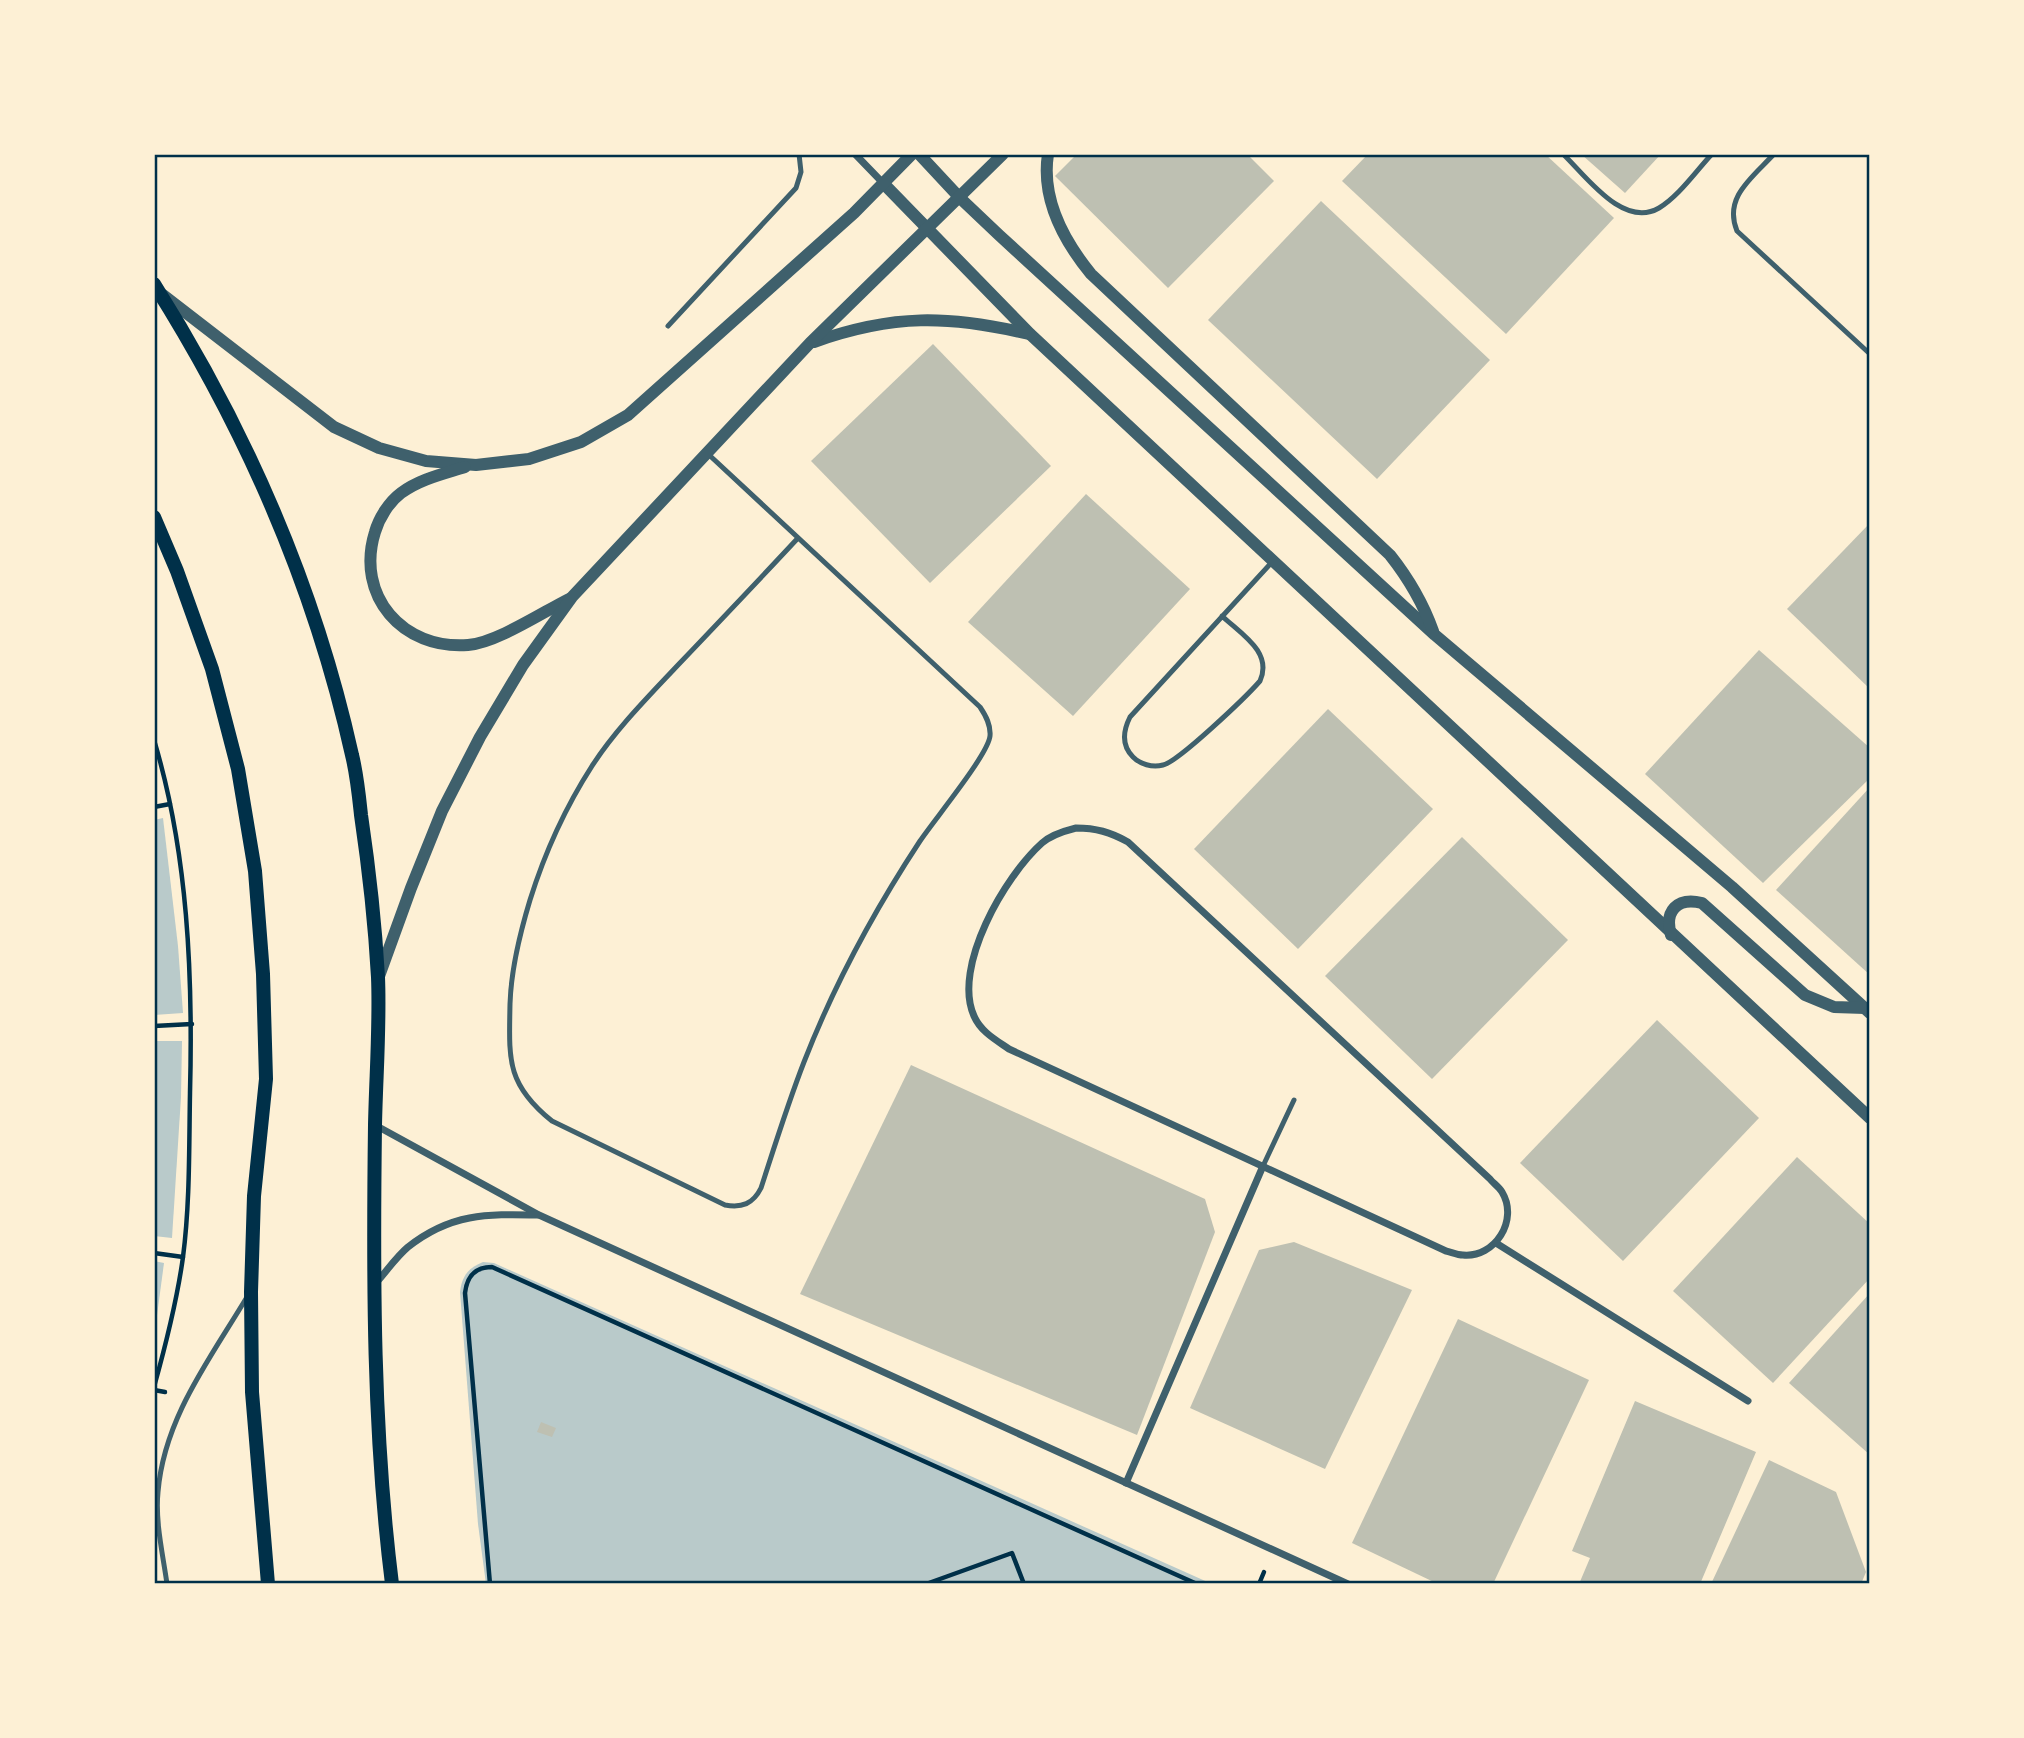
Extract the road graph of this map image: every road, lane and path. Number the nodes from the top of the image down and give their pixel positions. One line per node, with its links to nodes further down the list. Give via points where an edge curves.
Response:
1 (799, 154): 14 (lane, via 801,172 796,188)
2 (855, 154): 10 (street)
3 (912, 154): 10 (street)
4 (919, 154): 11 (street)
5 (1003, 154): 11 (street)
6 (1048, 154): 25 (street, via 1050,198 1059,225 1091,274 1390,555 1424,606)
7 (1563, 154): 8 (lane, via 1616,206 1644,214 1669,200)
8 (1712, 154)
9 (1774, 154): 17 (lane, via 1737,195 1732,213 1737,231)
10 (883, 183): 12 (street); 19 (street, via 628,415 581,442 529,459)
11 (960, 198): 12 (street); 25 (street)
12 (927, 229): 15 (street); 16 (street)
13 (156, 288): 19 (street, via 334,427 379,448 426,461); 30 (main road, via 243,442 287,544 324,649 353,757)
14 (668, 326)
15 (1030, 334): 16 (street, via 941,319 896,320 852,328); 22 (street)
16 (810, 343): 18 (street)
17 (1870, 354)
18 (707, 453): 21 (lane); 23 (street)
19 (476, 465): 23 (street, via 418,483 400,494 379,519 370,549 372,581 386,611 408,632 439,645 471,645 501,635)
20 (154, 517): 43 (main road, via 212,668 238,769 255,871 266,1079 254,1196)
21 (798, 538): 21 (lane, via 980,707 991,734 987,747 936,816 864,934 805,1060 761,1188 747,1205 736,1207 539,1111 513,1069 511,987 539,871 563,816 594,764 630,716)
22 (1273, 561): 24 (lane); 29 (street)
23 (572, 597): 30 (street, via 523,665 442,811)
24 (1222, 617): 24 (lane, via 1129,717 1124,738 1127,749 1142,763 1153,766 1174,761 1260,681 1261,655)
25 (1435, 635): 31 (street, via 1732,887)
26 (154, 740): 27 (path)
27 (170, 804): 28 (path); 32 (path, via 184,894)
28 (154, 807)
29 (1671, 935): 31 (street, via 1668,924 1678,904 1702,903 1805,995 1834,1007); 35 (street)
30 (378, 979): 36 (main road)
31 (1868, 1011)
32 (192, 1024): 33 (path); 41 (path)
33 (154, 1026)
34 (1294, 1100): 37 (lane)
35 (1870, 1118)
36 (375, 1125): 38 (street); 42 (main road)
37 (1263, 1166): 39 (street, via 1446,1251 1464,1256); 39 (street, via 1009,1048 989,1037 975,1018 968,995 981,936 1017,870 1043,842 1085,828 1112,833 1128,842 1502,1192 1508,1210 1506,1227); 46 (street)
38 (539, 1215): 42 (street, via 483,1214 456,1220 407,1248); 46 (street)
39 (1496, 1243): 45 (street)
40 (154, 1253): 41 (path)
41 (183, 1257): 44 (path)
42 (374, 1286): 49 (main road, via 380,1472)
43 (251, 1292): 47 (lane, via 187,1397 166,1445 158,1495); 48 (main road, via 252,1392)
44 (154, 1387)
45 (1748, 1401)
46 (1126, 1483): 54 (street)
47 (167, 1584)
48 (268, 1584)
49 (392, 1584)
50 (490, 1584): 53 (path, via 465,1293 469,1276 492,1267)
51 (926, 1584): 52 (path, via 1012,1553)
52 (1024, 1584)
53 (1197, 1584)
54 (1348, 1584)

